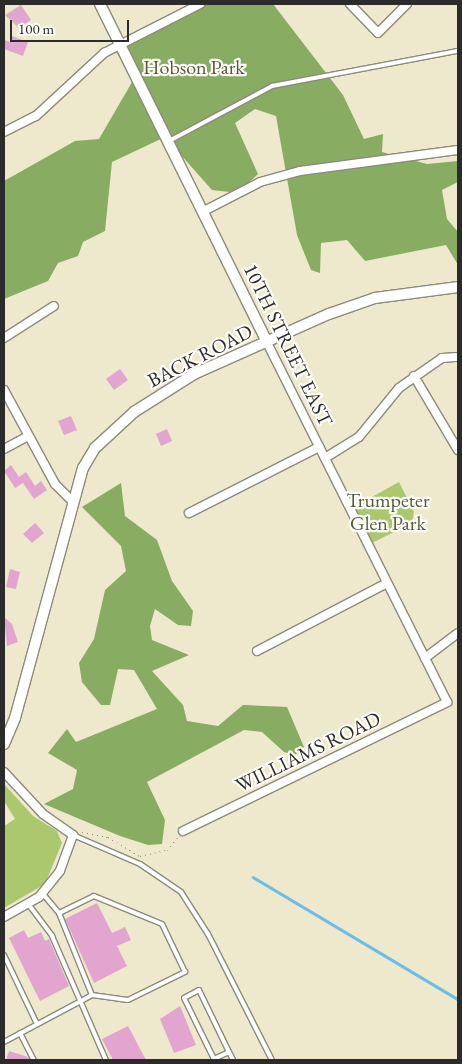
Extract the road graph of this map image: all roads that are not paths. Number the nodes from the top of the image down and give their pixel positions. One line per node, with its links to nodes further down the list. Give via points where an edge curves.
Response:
1 (100, 4): 5 (street, 10TH STREET EAST)
2 (200, 4): 5 (street)
3 (350, 4): 4 (street, via 378,33)
4 (407, 4)
5 (120, 44): 7 (street, via 104,53 36,116); 8 (street, 10TH STREET EAST)
6 (458, 50): 8 (lane, via 272,86)
7 (4, 132)
8 (167, 142): 10 (street, 10TH STREET EAST)
9 (458, 150): 10 (street, via 300,171 260,182)
10 (202, 212): 14 (street, 10TH STREET EAST)
11 (458, 288): 14 (street, BACK ROAD, via 375,298)
12 (54, 306): 13 (street)
13 (4, 338)
14 (267, 342): 19 (street, 10TH STREET EAST); 23 (street, BACK ROAD, via 194,374 134,412 95,448)
15 (458, 357): 16 (street, via 442,358)
16 (414, 376): 21 (street); 22 (street, via 399,388 359,437)
17 (4, 390): 18 (street)
18 (28, 436): 20 (street); 23 (street, via 55,484)
19 (319, 446): 22 (street, 10TH STREET EAST); 24 (street)
20 (4, 449)
21 (458, 450)
22 (325, 458): 25 (street, 10TH STREET EAST)
23 (73, 502): 30 (street, BACK ROAD, via 15,718)
24 (189, 513)
25 (387, 583): 27 (street); 28 (street, 10TH STREET EAST)
26 (458, 633): 28 (street)
27 (257, 651)
28 (425, 658): 29 (street, 10TH STREET EAST)
29 (447, 702): 32 (street, WILLIAMS ROAD)
30 (4, 744)
31 (4, 772): 33 (street, via 43,814)
32 (183, 831)
33 (73, 835): 34 (street, via 60,871); 49 (lane, via 140,864 181,892 208,934)
34 (42, 893): 35 (street); 36 (lane)
35 (29, 905): 37 (street); 40 (lane, via 52,936)
36 (59, 913): 39 (lane); 39 (lane, via 94,896 162,924 185,972 128,1000)
37 (4, 917)
38 (4, 955): 41 (lane)
39 (92, 996): 40 (lane)
40 (79, 1002): 41 (lane); 46 (lane)
41 (37, 1024): 42 (lane)
42 (20, 1033): 43 (lane); 45 (lane)
43 (4, 1042)
44 (229, 1052): 47 (lane); 47 (lane, via 199,990 184,998); 48 (lane)
45 (34, 1060)
46 (106, 1060)
47 (214, 1060)
48 (233, 1060)
49 (272, 1060)

